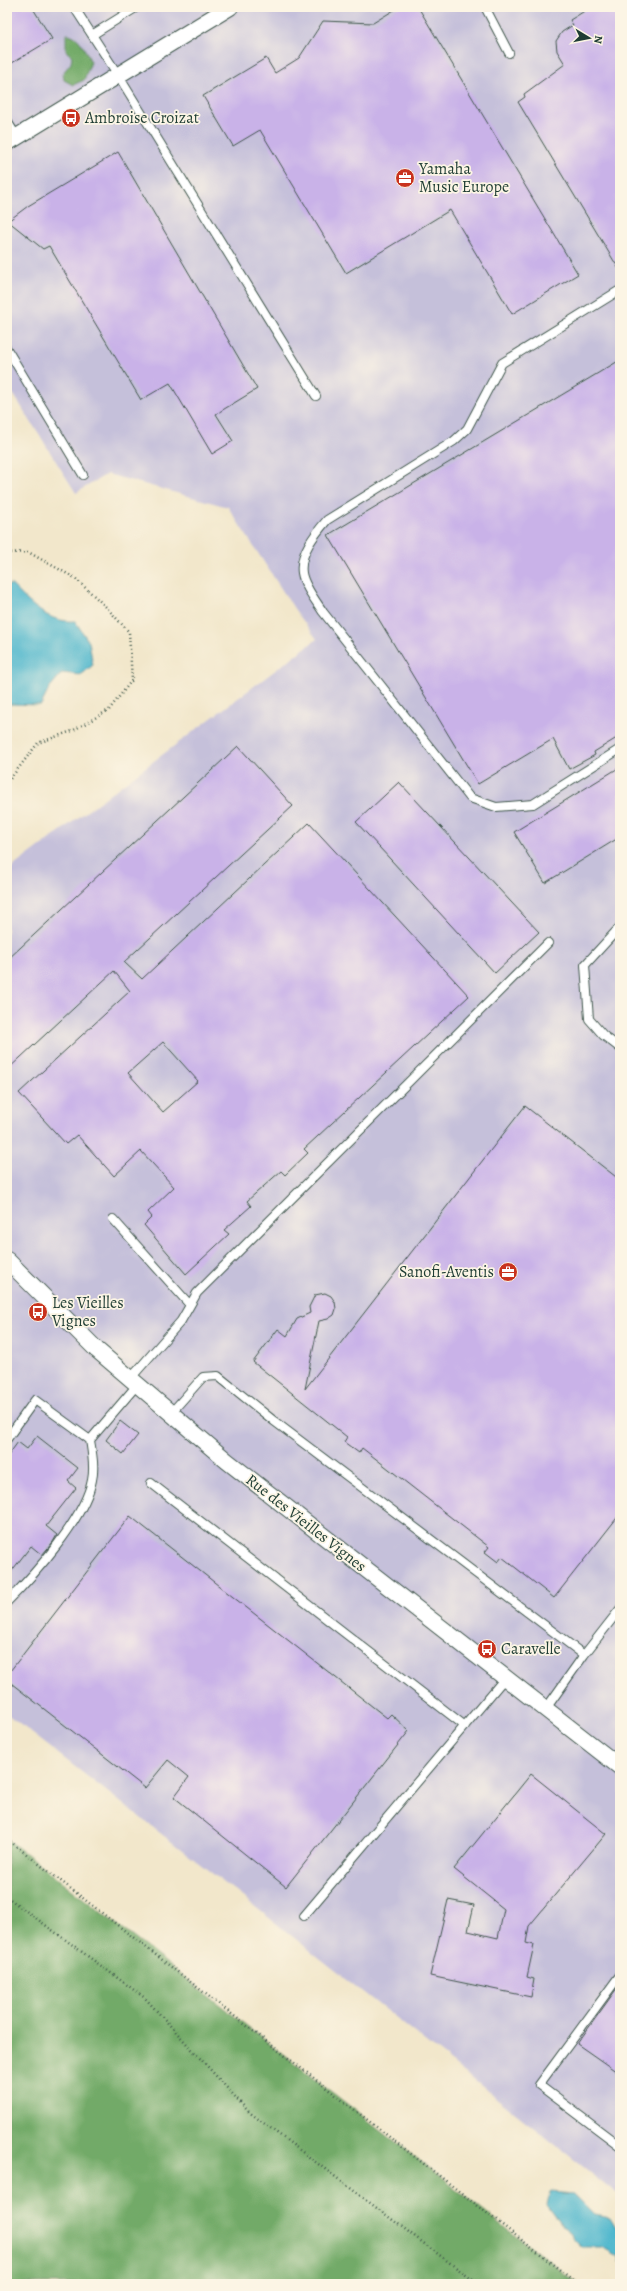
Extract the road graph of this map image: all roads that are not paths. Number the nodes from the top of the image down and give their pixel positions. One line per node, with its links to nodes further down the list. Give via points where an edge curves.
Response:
1 (74, 7): 5 (lane)
2 (138, 7): 5 (lane)
3 (230, 7): 7 (street)
4 (485, 7): 6 (lane)
5 (92, 35): 7 (lane)
6 (509, 53)
7 (118, 75): 9 (street); 12 (lane)
8 (7, 121): 9 (lane)
9 (12, 140)
10 (620, 290): 14 (lane, via 502,363 467,429 454,441 327,520 315,534 306,551 302,573 323,612 470,798 496,807 533,804)
11 (7, 349): 13 (lane)
12 (316, 396)
13 (82, 475)
14 (620, 749)
15 (620, 927): 17 (lane, via 585,965 589,1019 603,1035)
16 (548, 943): 20 (lane, via 197,1293)
17 (620, 1048)
18 (113, 1219): 20 (lane)
19 (7, 1260): 21 (street, Rue des Vieilles Vignes, via 66,1320)
20 (190, 1305): 21 (lane, via 181,1321)
21 (134, 1382): 22 (street, Rue des Vieilles Vignes); 24 (lane)
22 (170, 1414): 28 (lane, via 203,1377 218,1376); 29 (street, Rue des Vieilles Vignes, via 250,1480)
23 (7, 1439): 24 (lane, via 36,1400)
24 (90, 1440): 26 (lane, via 94,1462 92,1481 79,1514 27,1582)
25 (151, 1483): 31 (lane)
26 (7, 1602)
27 (620, 1609): 28 (lane)
28 (584, 1655): 30 (lane)
29 (505, 1678): 30 (street, Rue des Vieilles Vignes); 31 (lane)
30 (545, 1710): 32 (street, Rue des Vieilles Vignes)
31 (465, 1726): 33 (lane)
32 (620, 1767)
33 (304, 1916)
34 (620, 1975): 35 (lane, via 539,2085)
35 (620, 2146)

